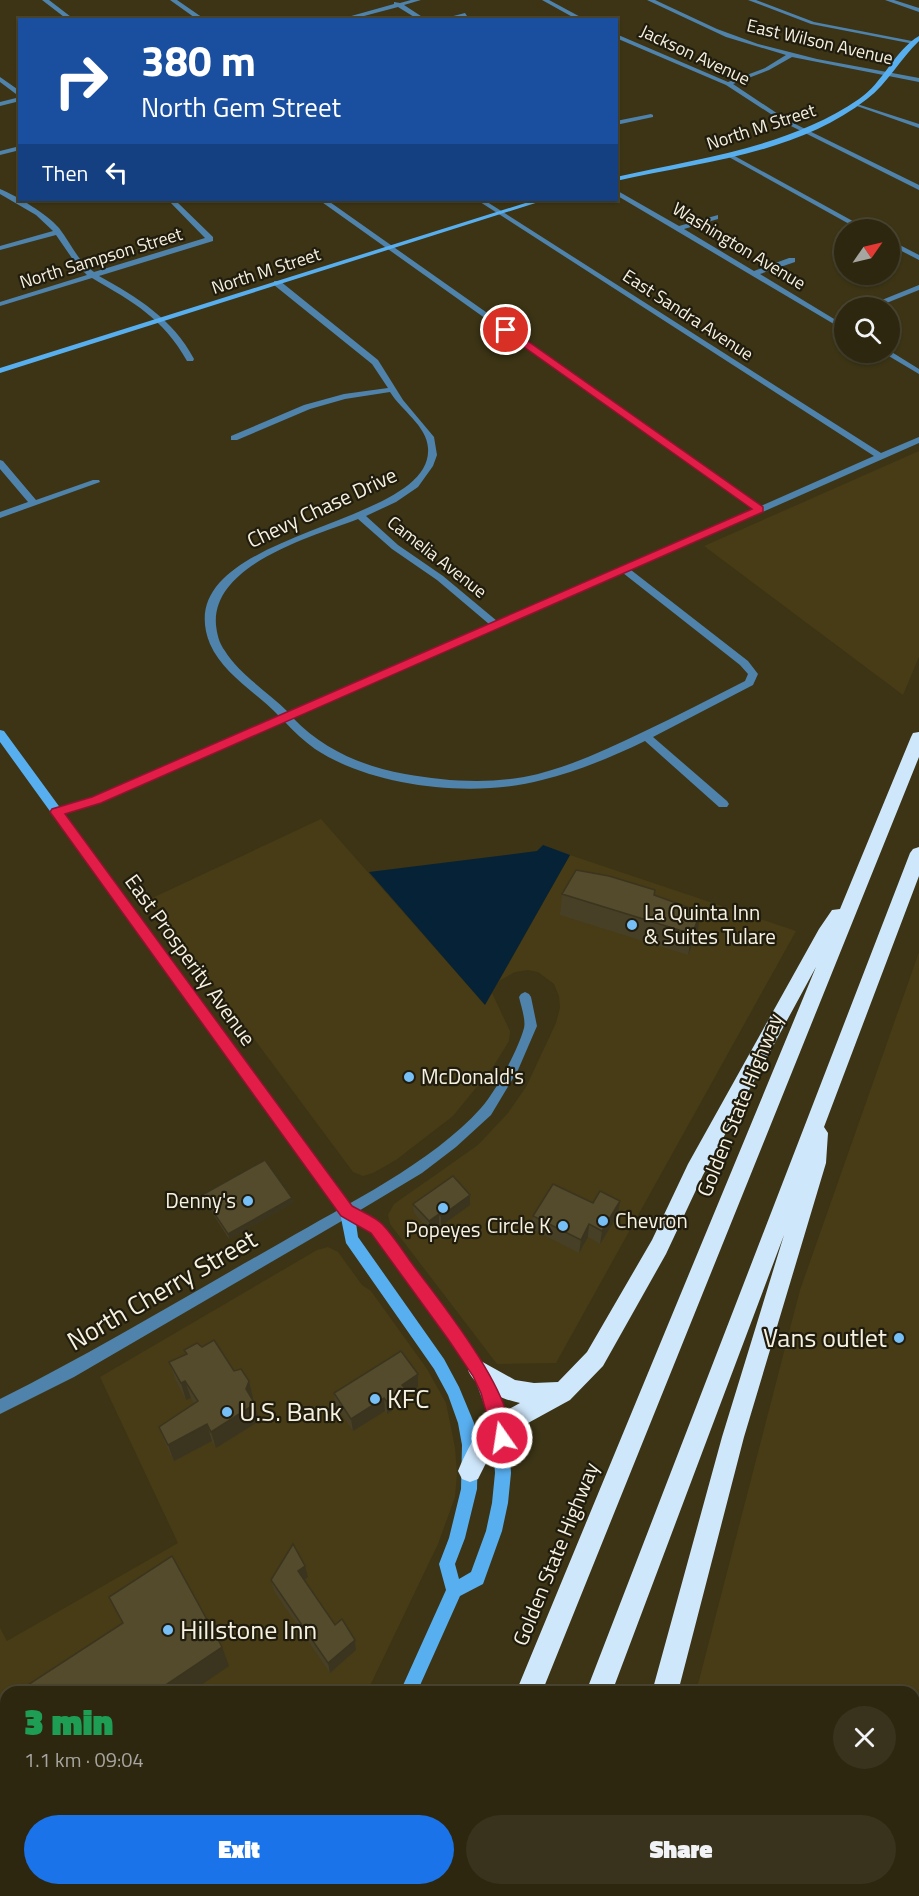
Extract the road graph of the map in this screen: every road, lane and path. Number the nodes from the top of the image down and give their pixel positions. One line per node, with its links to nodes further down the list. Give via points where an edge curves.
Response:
1 (45, 0): 12 (street)
2 (173, 0): 13 (street)
3 (390, 0): 9 (street)
4 (418, 0): 9 (street)
5 (545, 0): 17 (street)
6 (650, 0): 20 (street, East Wilson Avenue, via 718,32)
7 (751, 0): 19 (street, via 813,23)
8 (888, 0): 10 (street)
9 (399, 5): 14 (street); 15 (street)
10 (919, 10)
11 (465, 15): 16 (street)
12 (69, 18)
13 (200, 18)
14 (348, 18)
15 (421, 18)
16 (451, 18)
17 (580, 18)
18 (618, 37): 24 (street, Jackson Avenue)
19 (916, 40): 21 (street, North M Street)
20 (790, 55): 21 (street, East Wilson Avenue); 24 (street)
21 (890, 74): 23 (street, East Wilson Avenue); 28 (street, North M Street)
22 (0, 79): 25 (street)
23 (919, 80)
24 (728, 84): 32 (street, Jackson Avenue)
25 (18, 95)
26 (18, 98): 27 (street)
27 (0, 104)
28 (856, 105): 31 (street); 32 (street, North M Street)
29 (651, 116): 30 (street)
30 (618, 123)
31 (919, 126)
32 (805, 131): 35 (street, North M Street); 37 (street, Jackson Avenue)
33 (18, 148): 34 (street)
34 (0, 153)
35 (729, 155): 36 (street, North M Street); 46 (street)
36 (618, 178)
37 (919, 188)
38 (0, 191): 48 (street, via 34,211)
39 (618, 193): 47 (street, Washington Avenue)
40 (173, 201): 55 (street, North Sampson Street, via 210,239)
41 (324, 201): 49 (street)
42 (482, 201): 44 (street, East Sandra Avenue)
43 (538, 201): 44 (street, North M Street)
44 (500, 213): 49 (street, North M Street); 69 (street, East Sandra Avenue)
45 (715, 216): 47 (street)
46 (846, 219)
47 (678, 229): 54 (street, Washington Avenue)
48 (58, 232): 50 (street); 55 (street, via 76,261)
49 (389, 247): 56 (street, North M Street); 73 (street)
50 (0, 248)
51 (900, 248): 52 (street)
52 (919, 258)
53 (792, 260): 54 (street)
54 (754, 274): 61 (street, Washington Avenue)
55 (94, 276): 59 (street, North Sampson Street); 60 (street, via 127,294)
56 (277, 284): 60 (street, North M Street); 66 (street, Chevy Chase Drive, via 375,362)
57 (919, 287): 58 (street)
58 (894, 297)
59 (0, 304)
60 (159, 321): 62 (street, via 185,345); 64 (street, North M Street)
61 (832, 321)
62 (190, 359)
63 (900, 360): 65 (street)
64 (0, 371)
65 (919, 372)
66 (394, 389): 67 (street, via 307,407); 74 (street, Chevy Chase Drive, via 433,441 429,466 410,489)
67 (234, 438)
68 (919, 440): 69 (street)
69 (881, 457): 73 (street)
70 (0, 463): 72 (street)
71 (96, 482): 72 (street)
72 (34, 503): 75 (street)
73 (759, 509): 76 (street)
74 (358, 514): 77 (street, Camelia Avenue); 78 (street, Chevy Chase Drive, via 247,562 221,588 214,602 214,644 224,660)
75 (0, 515)
76 (624, 569): 77 (street); 80 (street, Chevy Chase Drive, via 753,674 749,683)
77 (497, 626): 78 (street)
78 (286, 718): 80 (street, Chevy Chase Drive, via 325,750 347,760 400,776 460,783 523,781 558,772); 83 (street, via 96,800)
79 (0, 734): 83 (street, East Prosperity Avenue)
80 (645, 735): 82 (street)
81 (919, 737): 85 (highway, Golden State Highway)
82 (723, 804)
83 (57, 812): 88 (street, East Prosperity Avenue)
84 (919, 853): 87 (highway)
85 (857, 889): 90 (highway, via 820,944 605,1342 584,1372); 96 (highway, Golden State Highway)
86 (525, 997): 88 (street, North Cherry Street, via 531,1026 512,1071 486,1110 417,1169)
87 (819, 1116): 97 (highway); 98 (highway, via 816,1163 733,1437)
88 (347, 1211): 89 (street, East Prosperity Avenue, via 377,1228); 91 (street, North Cherry Street, via 77,1368); 93 (street, East Prosperity Avenue, via 351,1239 420,1335 454,1392 466,1423)
89 (479, 1370): 90 (highway, via 493,1383 520,1394); 92 (street, East Prosperity Avenue)
90 (562, 1392): 92 (highway)
91 (0, 1407)
92 (500, 1426): 93 (highway, via 488,1437); 94 (street, East Prosperity Avenue, via 503,1473 494,1531 477,1578)
93 (470, 1471): 94 (street, East Prosperity Avenue, via 462,1521 447,1564)
94 (454, 1590): 95 (street)
95 (411, 1686)
96 (531, 1686)
97 (600, 1686)
98 (668, 1686)

